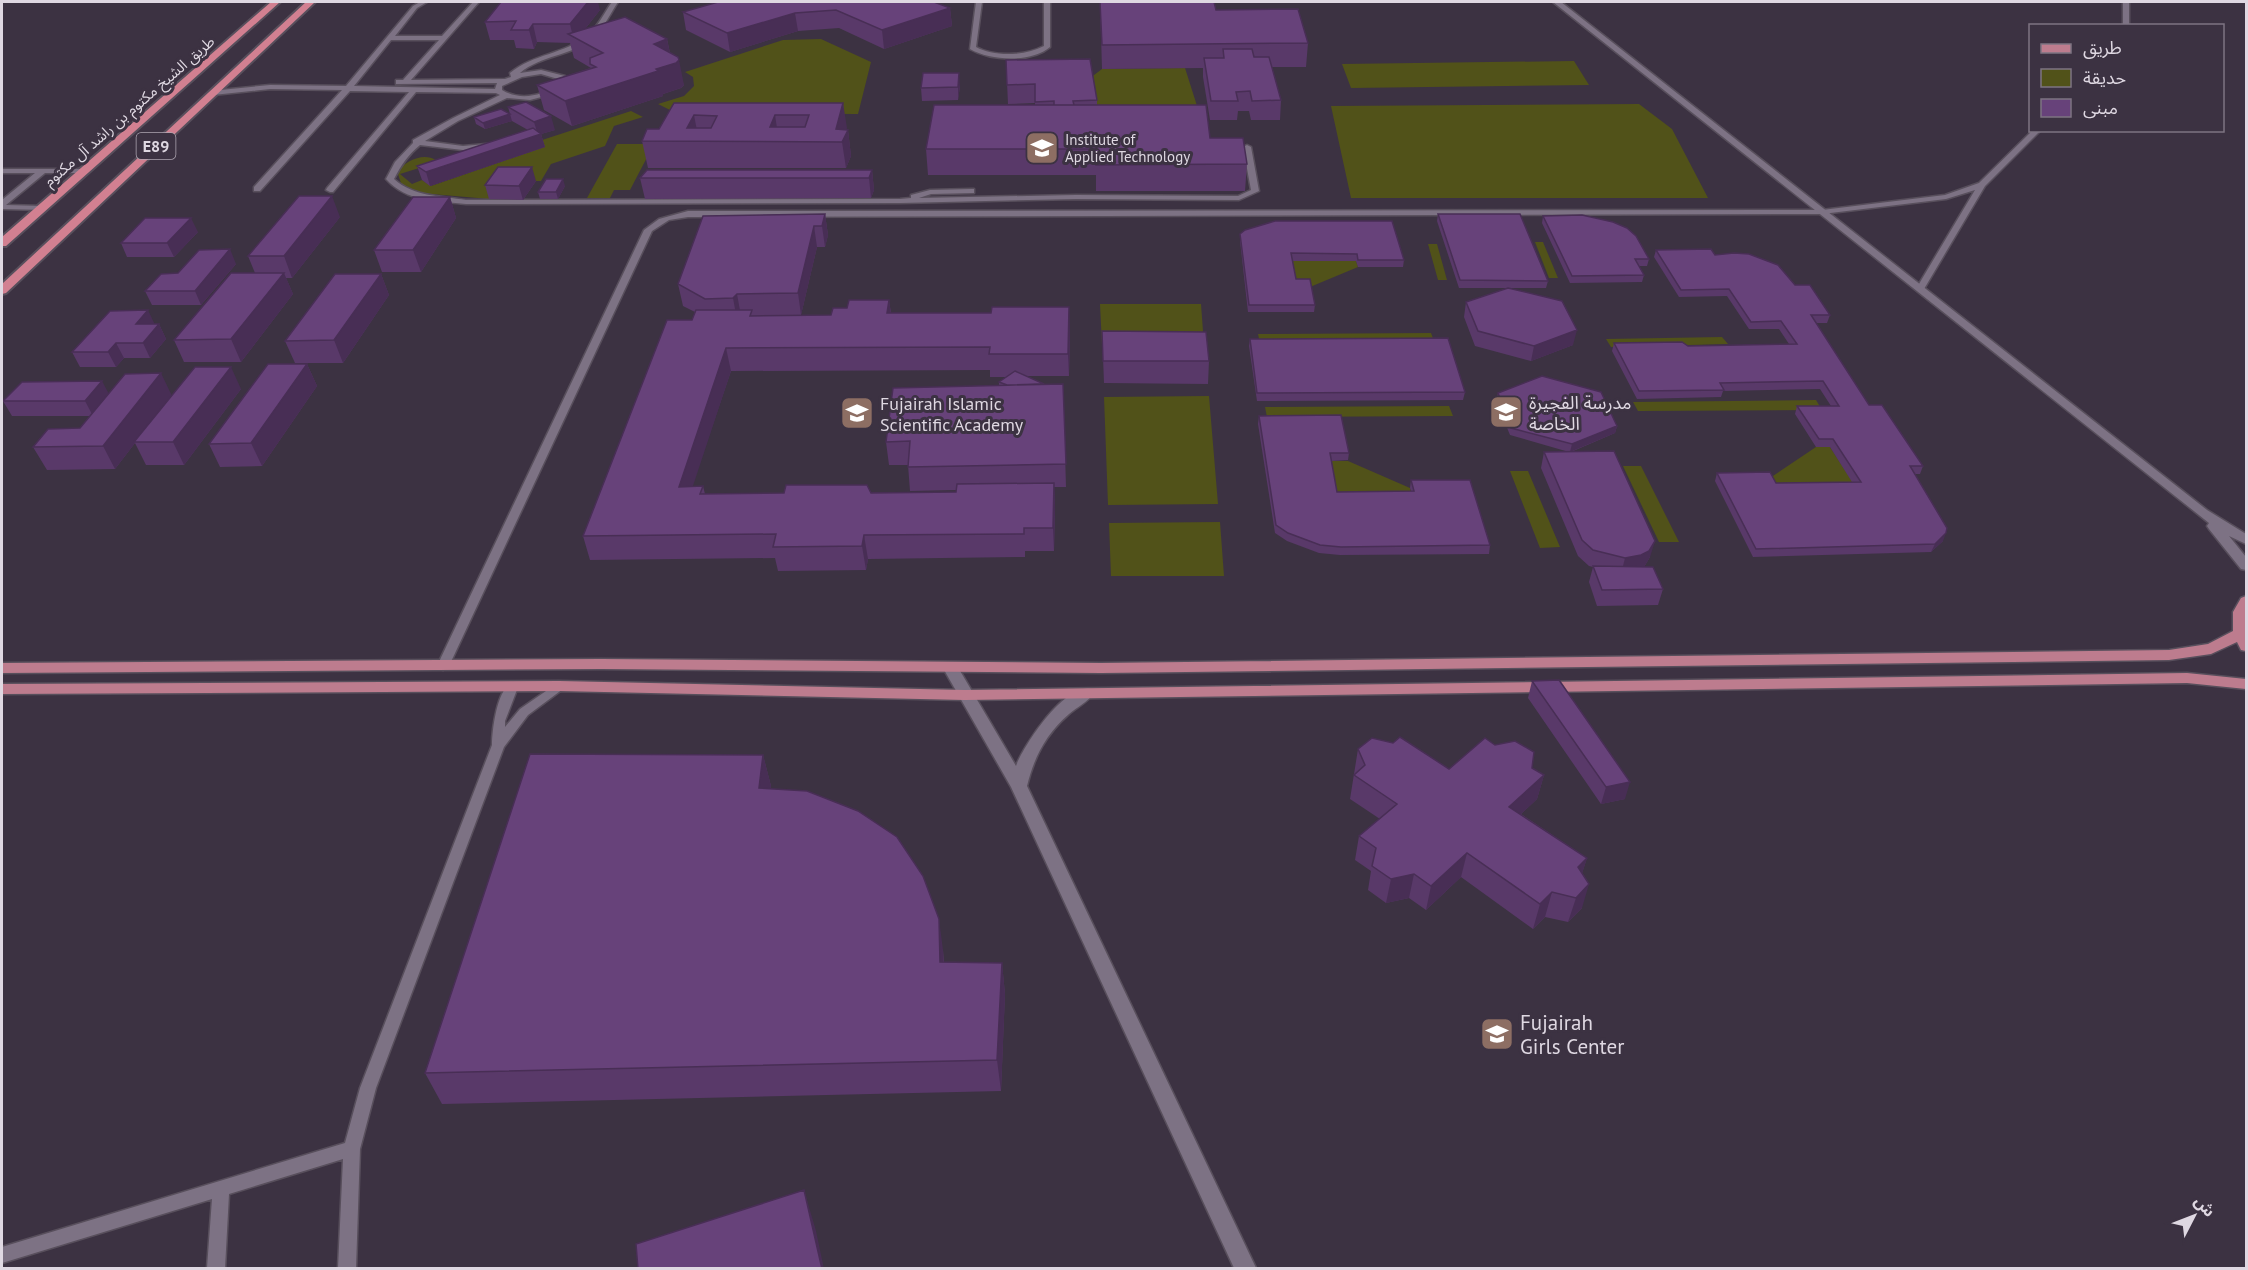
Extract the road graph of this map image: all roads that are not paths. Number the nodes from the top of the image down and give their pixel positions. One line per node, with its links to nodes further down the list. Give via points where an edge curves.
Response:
1 (276, 2): 30 (highway, طريق الشيخ مكتوم بن راشد آل مكتوم / E89)
2 (311, 2): 15 (highway, E89)
3 (424, 2): 11 (lane, via 415,7)
4 (476, 2): 12 (lane)
5 (615, 2): 13 (lane, via 591,36)
6 (979, 2): 7 (lane, via 972,48 994,55 1034,53 1047,47)
7 (1047, 2)
8 (1557, 2): 36 (street)
9 (2126, 2): 10 (lane)
10 (2126, 24)
11 (390, 38): 12 (lane); 18 (lane)
12 (444, 38): 17 (lane)
13 (552, 53): 14 (lane, via 540,65); 16 (lane, via 526,64)
14 (546, 73): 16 (lane); 22 (lane, via 562,78 561,86 547,94)
15 (226, 79): 18 (lane, via 260,84); 20 (highway, E89)
16 (507, 79): 17 (lane); 21 (lane, via 497,88)
17 (405, 82): 18 (lane)
18 (349, 86): 19 (lane); 20 (lane); 32 (lane)
19 (414, 90): 21 (lane); 33 (lane)
20 (213, 93): 38 (highway, E89)
21 (502, 94): 22 (lane); 23 (lane)
22 (526, 98): 23 (lane)
23 (471, 114): 25 (lane)
24 (2036, 132): 31 (lane)
25 (416, 142): 26 (lane, via 463,148); 27 (lane, via 394,166 390,178 398,189 466,202 900,201 930,192 1055,190 1076,197 1247,196 1255,191)
26 (493, 144)
27 (1247, 147)
28 (2, 171): 29 (lane)
29 (43, 171): 30 (lane); 34 (lane)
30 (83, 171): 35 (highway, طريق الشيخ مكتوم بن راشد آل مكتوم / E89)
31 (1982, 185): 36 (lane, via 1946,197); 39 (lane)
32 (257, 189)
33 (330, 190)
34 (2, 206): 35 (lane)
35 (42, 208): 37 (highway, طريق الشيخ مكتوم بن راشد آل مكتوم / E89)
36 (1822, 212): 39 (street); 45 (lane, via 671,217 648,230)
37 (2, 243)
38 (2, 290)
39 (1920, 290): 40 (street)
40 (2202, 513): 41 (street); 42 (street)
41 (2247, 540)
42 (2247, 566)
43 (2247, 601): 44 (main road, via 2239,618)
44 (2243, 640): 48 (main road, via 2169,655)
45 (443, 666): 46 (main road); 47 (main road)
46 (523, 666): 48 (main road); 51 (main road)
47 (2, 668)
48 (951, 668): 54 (street)
49 (2247, 684): 53 (main road, via 2187,678)
50 (559, 686): 51 (main road); 54 (main road); 55 (lane, via 524,712)
51 (512, 687): 52 (main road); 55 (lane, via 500,715)
52 (2, 689)
53 (1086, 693): 54 (main road); 56 (street, via 1039,734 1022,768)
54 (965, 694): 56 (street)
55 (498, 745): 57 (lane, via 368,1088)
56 (1019, 786): 62 (street)
57 (352, 1149): 58 (lane); 61 (lane)
58 (222, 1188): 59 (lane); 60 (lane)
59 (2, 1255)
60 (216, 1269)
61 (347, 1269)
62 (1245, 1269)

